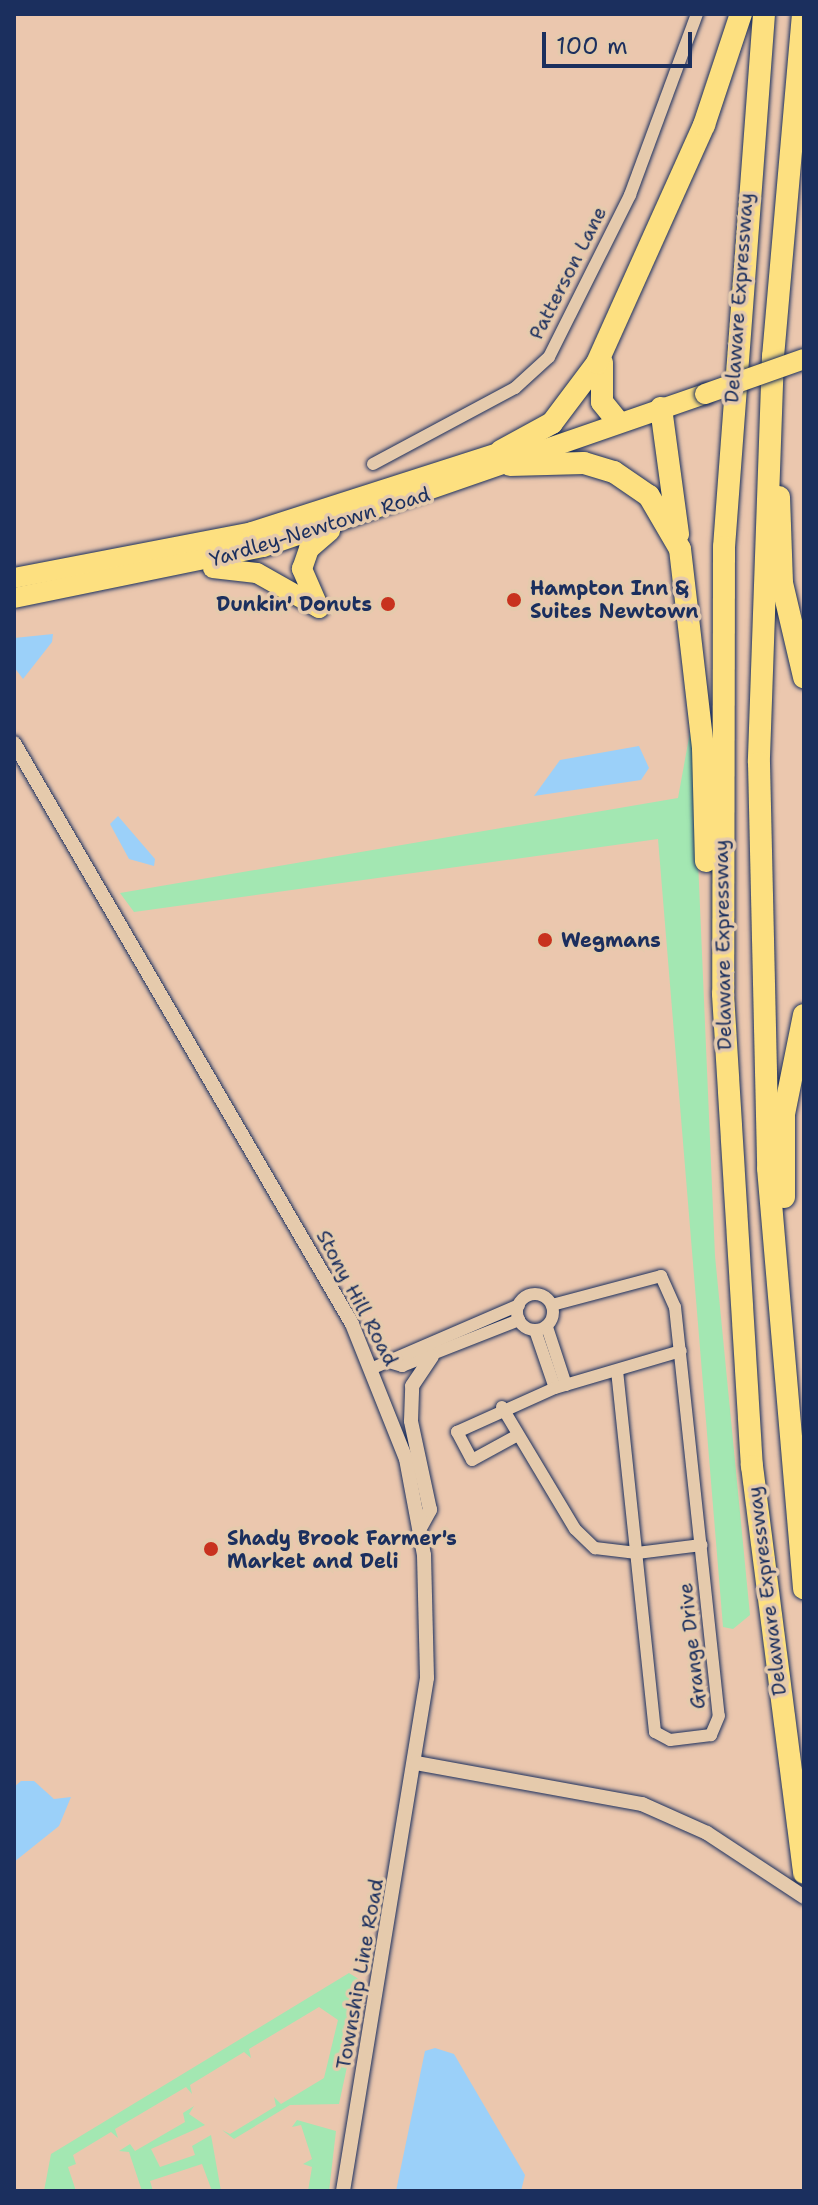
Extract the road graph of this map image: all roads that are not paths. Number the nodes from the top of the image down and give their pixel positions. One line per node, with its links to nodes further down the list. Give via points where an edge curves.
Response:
1 (697, 14): 11 (street, Patterson Lane, via 630,195 549,357 515,388)
2 (741, 14): 6 (highway, via 704,125)
3 (764, 14): 20 (highway, Delaware Expressway, via 739,272 724,547)
4 (803, 14): 5 (highway, Delaware Expressway)
5 (778, 291): 17 (highway, via 782,583); 37 (highway, Delaware Expressway, via 760,640 760,931 768,1168)
6 (605, 346): 9 (highway, via 599,391); 10 (highway, via 564,411)
7 (804, 359): 8 (highway, Yardley-Newtown Road, bridge)
8 (661, 408): 9 (highway, Yardley-Newtown Road); 13 (highway)
9 (618, 422): 10 (highway, Yardley-Newtown Road)
10 (506, 458): 12 (highway, Yardley-Newtown Road); 13 (highway, via 584,463 614,472 649,496); 14 (highway, Yardley-Newtown Road, via 252,532)
11 (373, 464)
12 (343, 522): 15 (highway, Yardley-Newtown Road); 15 (highway, via 309,549 302,569 319,608 240,568)
13 (680, 549): 20 (highway, via 703,748 709,968)
14 (14, 578)
15 (99, 584): 16 (highway, Yardley-Newtown Road)
16 (14, 598)
17 (804, 677)
18 (14, 743): 28 (street, Stony Hill Road)
19 (804, 1015): 33 (highway, via 788,1080 784,1163)
20 (726, 1084): 39 (highway, Delaware Expressway, via 752,1466)
21 (519, 1305): 22 (street, via 538,1294); 23 (street); 27 (street, via 401,1351)
22 (552, 1305): 24 (street); 25 (street, Grange Drive, via 661,1276 675,1307)
23 (519, 1320): 24 (street); 26 (street)
24 (541, 1328): 30 (street)
25 (681, 1351): 29 (street); 35 (street, Grange Drive)
26 (432, 1356): 27 (street, via 402,1366); 34 (street, via 412,1386 411,1421 430,1510)
27 (389, 1362): 28 (street)
28 (373, 1368): 34 (street, Stony Hill Road, via 399,1434)
29 (617, 1371): 30 (street); 36 (street, Grange Drive)
30 (561, 1387): 31 (street)
31 (502, 1407): 32 (street); 32 (street, via 457,1432 472,1460)
32 (516, 1436): 36 (street, via 575,1529 595,1548)
33 (804, 1513)
34 (420, 1528): 38 (street, Stony Hill Road, via 429,1636)
35 (702, 1545): 36 (street); 36 (street, Grange Drive, via 719,1727 670,1740 655,1732)
36 (637, 1553)
37 (804, 1588)
38 (416, 1763): 39 (street, via 642,1804); 41 (street, Township Line Road)
39 (795, 1880): 40 (street)
40 (804, 1897)
41 (343, 2191)

